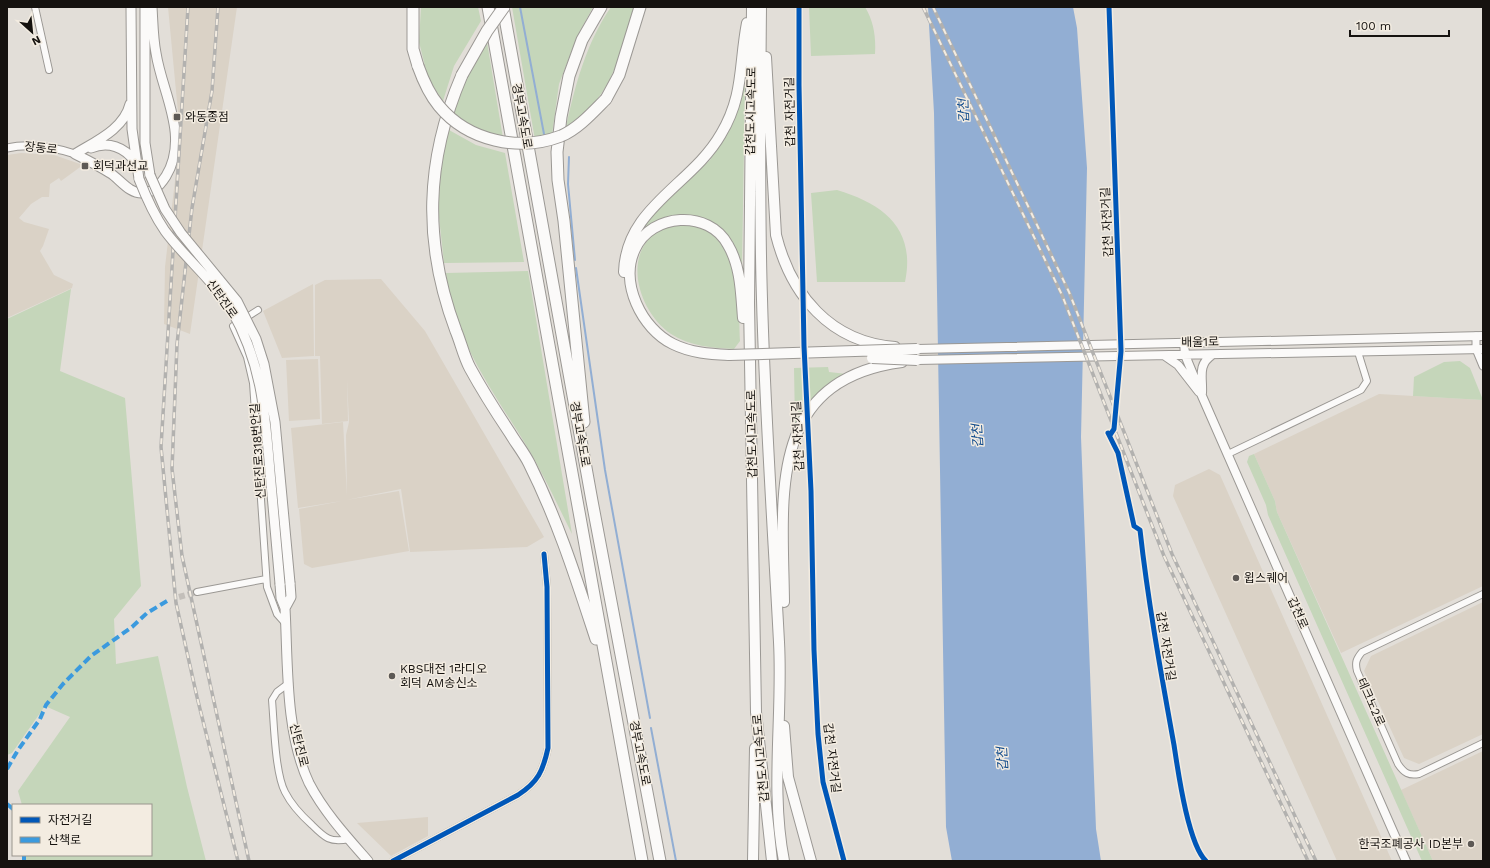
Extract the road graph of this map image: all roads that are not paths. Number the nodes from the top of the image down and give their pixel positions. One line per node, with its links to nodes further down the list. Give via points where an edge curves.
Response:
1 (35, 7): 12 (street)
2 (131, 7): 13 (main road, 신탄진로)
3 (145, 7): 37 (main road, 신탄진로, bridge, via 145,143 150,176 165,209 181,233 237,301 256,338 264,364 275,422 290,583 291,597)
4 (152, 7): 15 (main road, via 156,53 174,122 175,157 171,169 155,189 143,193 128,188 111,173)
5 (413, 7): 9 (highway, bridge, via 413,49 418,66 439,106 453,120 471,131 510,144 533,143 562,136 583,122 606,99 619,75)
6 (488, 7): 40 (highway, 경부고속도로)
7 (504, 7): 32 (highway, 경부고속도로); 40 (highway, bridge, via 487,30 462,75 442,130 433,179 432,221 441,282 448,309 470,367 529,462 560,528)
8 (601, 7): 32 (highway, via 582,40 569,76 557,152)
9 (640, 7)
10 (752, 7): 26 (highway, via 745,34 739,89 732,115 713,147 641,221 624,258 625,284 630,306 651,336 673,351 696,359); 30 (highway, 갑천도시고속도로, via 749,303)
11 (762, 7): 20 (highway, bridge, via 776,235 782,257 797,288 832,326 860,339 891,347); 39 (highway, 갑천도시고속도로, via 759,153 762,301)
12 (49, 70)
13 (131, 97): 15 (main road, via 126,113 115,128); 16 (main road, 신탄진로)
14 (7, 148): 15 (street, 장동로, via 46,146)
15 (75, 154): 16 (main road, via 100,144 108,144 126,151)
16 (135, 162): 37 (main road, 신탄진로, bridge, via 146,197 165,231 230,308 248,344 260,381 266,422 281,598)
17 (258, 310): 34 (street, 신탄진로318번안길, via 233,326 247,357 253,383)
18 (1479, 336): 19 (main road, 배울1로); 21 (street)
19 (1184, 342): 20 (main road, 배울1로); 25 (main road, 갑천로)
20 (917, 349): 26 (highway, bridge)
21 (1479, 349): 22 (main road, 배울1로); 28 (street)
22 (1358, 352): 23 (main road, 배울1로); 31 (street, via 1367,381 1361,390)
23 (1212, 355): 25 (main road, 배울1로); 29 (main road, via 1204,360 1201,368)
24 (1166, 356): 25 (main road, 배울1로); 27 (main road, 배울1로); 29 (main road, via 1178,365)
25 (1185, 356): 29 (main road, 갑천로)
26 (730, 357): 27 (highway, bridge); 30 (highway, via 683,348 663,338 646,322 632,292 630,272 635,249 650,230 674,220 690,220 706,224 719,232 728,243 735,258 740,284)
27 (917, 360): 39 (highway, bridge, via 871,368 835,385 808,412 796,434 790,451 784,487 784,615)
28 (1483, 366)
29 (1202, 396): 31 (main road, 갑천로)
30 (752, 428): 43 (highway, 갑천도시고속도로)
31 (1228, 454): 54 (main road, 갑천로)
32 (592, 500): 49 (highway, 경부고속도로)
33 (544, 554): 47 (street, via 547,587 548,748 544,768 531,786 518,795)
34 (266, 579): 35 (street); 38 (street, 신탄진로318번안길, via 277,614)
35 (197, 592)
36 (1483, 594): 44 (street, 테크노2로, via 1362,652 1357,657 1356,664 1398,764 1406,773 1419,774)
37 (285, 608): 38 (main road, 신탄진로)
38 (286, 624): 41 (main road, 신탄진로)
39 (780, 658): 42 (highway, 갑천도시고속도로)
40 (609, 678): 48 (highway, 경부고속도로)
41 (289, 683): 45 (main road, 신탄진로, via 293,728 309,782 326,810); 45 (street, via 277,692 272,700 279,777 284,791 325,838 338,842)
42 (780, 695): 52 (highway, 갑천도시고속도로, via 778,793); 53 (highway, via 788,778)
43 (756, 712): 50 (highway); 51 (highway, 갑천도시고속도로)
44 (1483, 743)
45 (349, 839): 46 (main road, 신탄진로)
46 (368, 861)
47 (393, 861)
48 (642, 861)
49 (660, 861)
50 (753, 861)
51 (772, 861)
52 (784, 861)
53 (811, 861)
54 (1406, 861)

